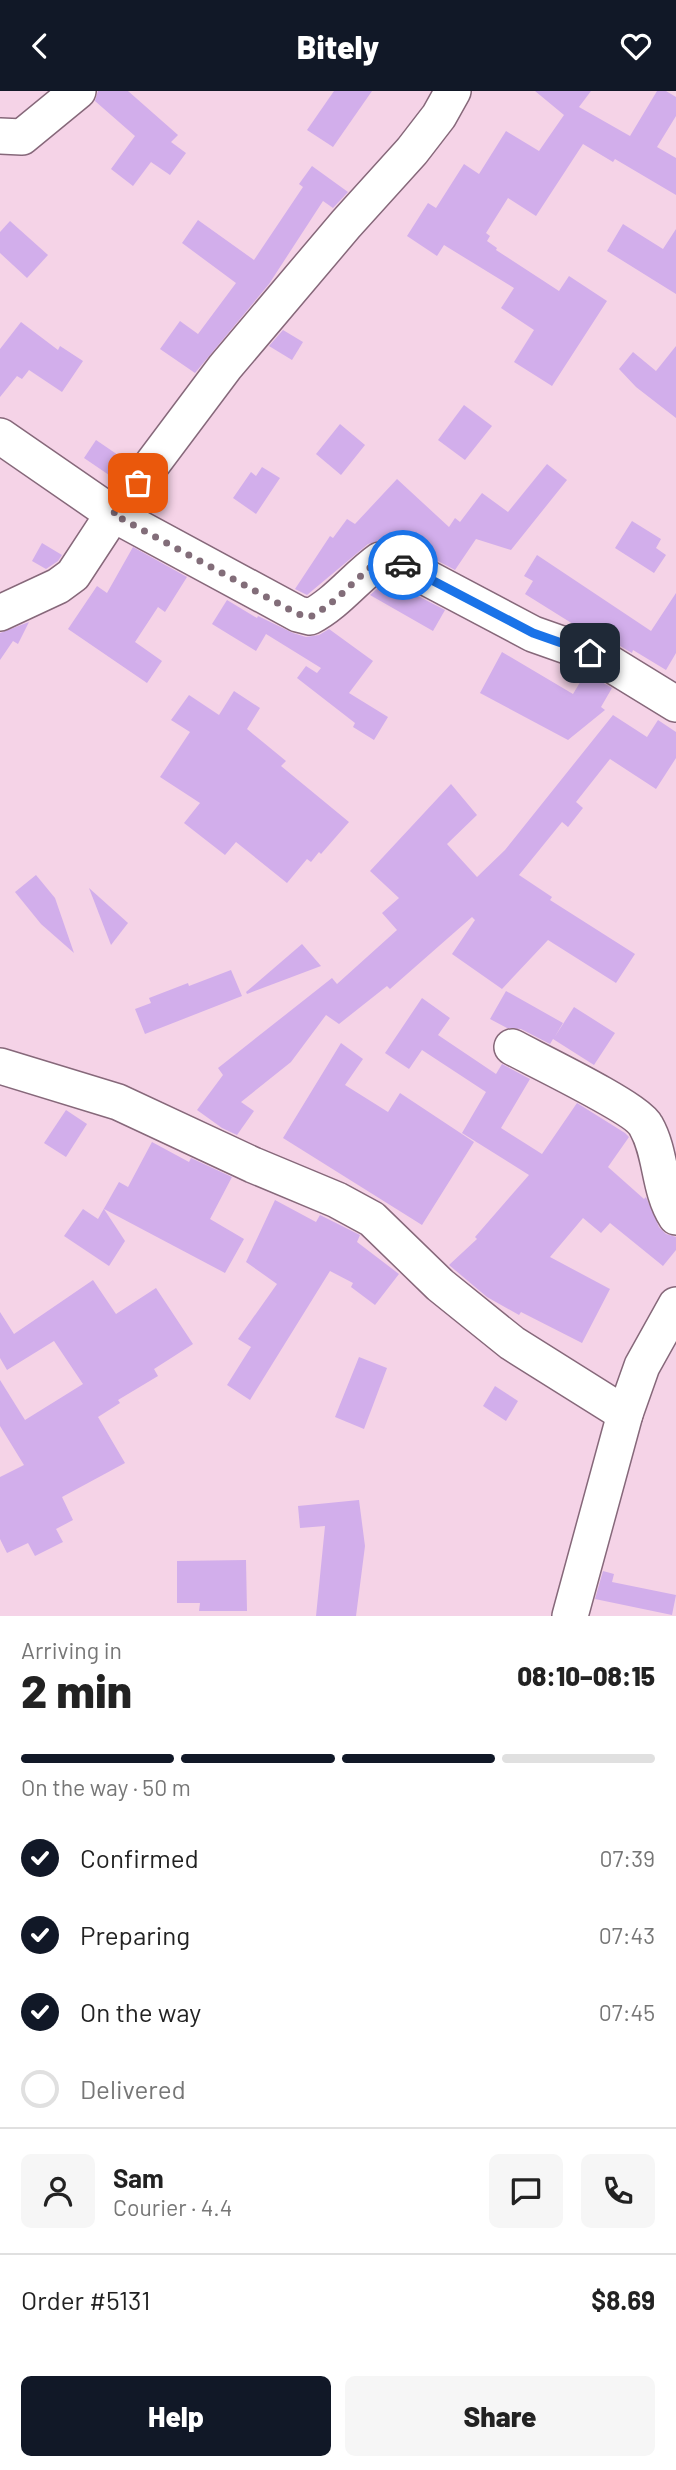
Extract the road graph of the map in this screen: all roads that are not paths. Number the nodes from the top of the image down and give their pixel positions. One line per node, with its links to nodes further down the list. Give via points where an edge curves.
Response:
1 (78, 91): 3 (street, via 22,137)
2 (453, 91): 5 (street, via 412,151 225,367)
3 (0, 137)
4 (0, 436): 5 (street)
5 (113, 514): 6 (street, via 73,575); 7 (street, via 310,617 380,560 397,562 533,633 601,658)
6 (0, 613)
7 (676, 704)
8 (512, 1047): 10 (street, via 645,1123 668,1205)
9 (0, 1066): 12 (street, via 118,1102 372,1219 440,1286 512,1343)
10 (676, 1217)
11 (676, 1304): 12 (street, via 642,1366)
12 (625, 1414): 13 (street)
13 (570, 1616)

